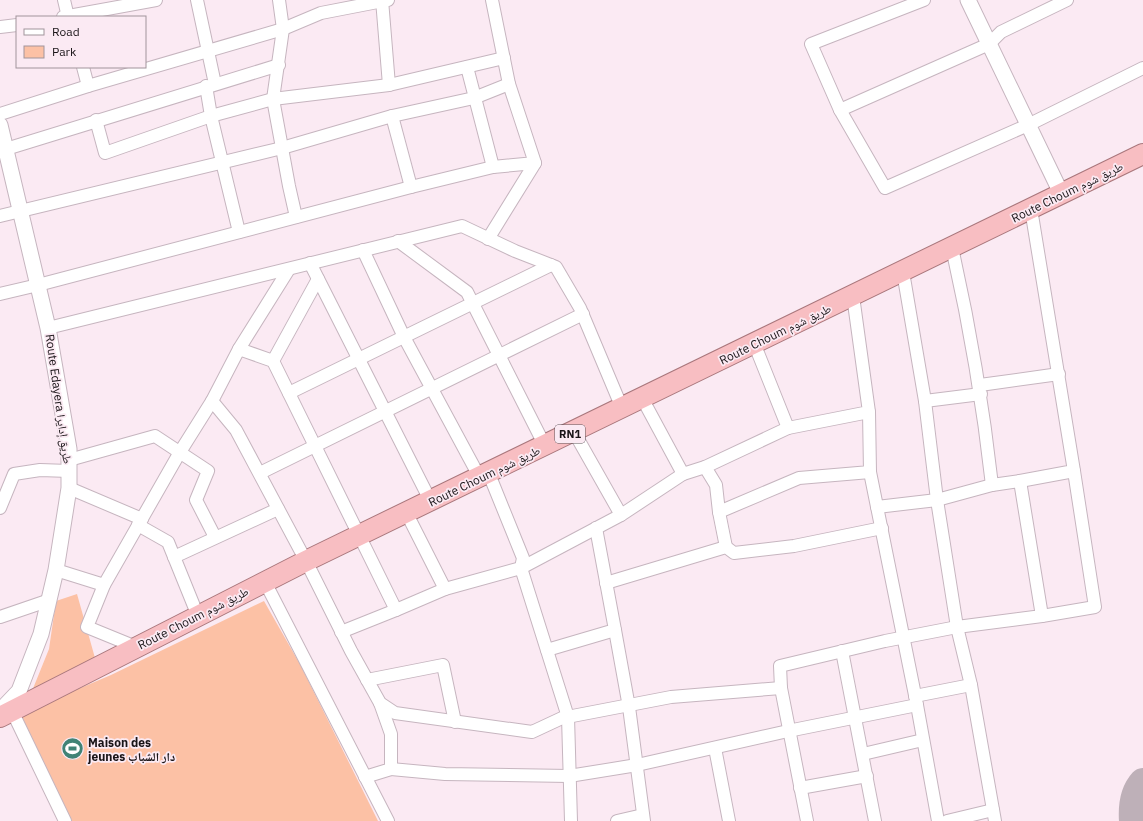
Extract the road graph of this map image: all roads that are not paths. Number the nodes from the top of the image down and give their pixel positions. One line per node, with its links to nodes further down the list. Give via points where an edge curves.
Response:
1 (64, 0): 10 (street)
2 (152, 0): 11 (street)
3 (197, 0): 16 (street)
4 (279, 0): 14 (street)
5 (384, 0): 14 (street, via 321,13); 24 (street)
6 (492, 0): 17 (street)
7 (924, 0): 28 (street, via 811,44)
8 (968, 0): 15 (street)
9 (1067, 0): 15 (street, via 1001,32)
10 (66, 16)
11 (71, 16)
12 (16, 25): 13 (street)
13 (0, 27)
14 (283, 29): 16 (street); 18 (street)
15 (989, 44): 28 (street); 34 (street)
16 (207, 52): 23 (street); 25 (street)
17 (504, 58): 19 (street); 22 (street)
18 (279, 65): 23 (street); 26 (street)
19 (467, 67): 24 (street); 27 (street)
20 (83, 68): 25 (street)
21 (1143, 68): 34 (street)
22 (509, 84): 27 (street); 39 (street)
23 (210, 85): 30 (street); 32 (street)
24 (389, 85): 26 (street)
25 (88, 86): 29 (street)
26 (273, 98): 30 (street); 35 (street)
27 (474, 98): 31 (street); 40 (street)
28 (840, 110): 34 (street, via 884,188)
29 (0, 114)
30 (211, 116): 32 (street, via 105,153); 38 (street)
31 (392, 116): 35 (street); 41 (street)
32 (96, 120): 36 (street)
33 (0, 125): 36 (street, Route Edayera طريق إدايرا)
34 (1028, 125): 42 (street)
35 (282, 148): 38 (street); 46 (street)
36 (6, 149): 44 (street, Route Edayera طريق إدايرا)
37 (1143, 154): 42 (highway, Route Choum طريق شوم / RN1)
38 (221, 162): 44 (street); 47 (street)
39 (534, 163): 40 (street); 48 (street)
40 (493, 167): 41 (street)
41 (411, 187): 46 (street)
42 (1062, 195): 43 (highway, Route Choum طريق شوم / RN1)
43 (1031, 209): 50 (highway, Route Choum طريق شوم / RN1); 69 (street)
44 (20, 211): 45 (street); 57 (street, Route Edayera طريق إدايرا)
45 (0, 216)
46 (296, 217): 47 (street)
47 (239, 232): 57 (street)
48 (488, 239): 49 (street, via 462,226); 53 (street)
49 (398, 242): 51 (street); 60 (street, via 467,292)
50 (952, 248): 55 (highway, Route Choum طريق شوم / RN1); 71 (street)
51 (363, 250): 52 (street); 63 (street)
52 (310, 263): 54 (street); 56 (street)
53 (551, 265): 60 (street); 61 (street, via 556,267)
54 (289, 269): 62 (street); 65 (street)
55 (903, 272): 59 (highway, Route Choum طريق شوم / RN1); 75 (street)
56 (318, 279): 67 (street); 68 (street)
57 (38, 285): 58 (street); 62 (street, Route Edayera طريق إدايرا)
58 (0, 294)
59 (853, 296): 64 (highway, Route Choum طريق شوم / RN1); 78 (street)
60 (473, 304): 63 (street); 66 (street)
61 (583, 314): 66 (street); 76 (street)
62 (48, 328): 84 (street, Route Edayera طريق إدايرا, via 64,417)
63 (404, 337): 67 (street); 70 (street)
64 (754, 344): 73 (highway, Route Choum طريق شوم / RN1); 79 (street)
65 (240, 349): 68 (street); 74 (street)
66 (499, 356): 70 (street); 82 (street)
67 (359, 359): 72 (street); 77 (street)
68 (273, 362): 72 (street)
69 (1059, 374): 71 (street); 86 (street)
70 (431, 389): 77 (street); 90 (street)
71 (980, 389): 75 (street); 92 (street)
72 (289, 393): 81 (street)
73 (642, 398): 76 (highway, Route Choum طريق شوم / RN1); 89 (street)
74 (212, 401): 83 (street); 88 (street, via 236,430)
75 (926, 401): 95 (street)
76 (622, 408): 80 (highway, Route Choum طريق شوم / RN1)
77 (385, 412): 81 (street); 96 (street)
78 (869, 412): 79 (street); 87 (street)
79 (788, 428): 85 (street)
80 (574, 432): 82 (highway, Route Choum طريق شوم / RN1); 102 (street)
81 (315, 446): 88 (street); 106 (street)
82 (545, 446): 90 (highway, Route Choum طريق شوم / RN1)
83 (180, 452): 84 (street, via 155,436); 103 (street); 107 (street, via 208,471 196,500)
84 (69, 466): 93 (street, via 14,474); 94 (street, Route Edayera طريق إدايرا)
85 (705, 467): 89 (street); 100 (street, via 716,485)
86 (1074, 471): 91 (street); 120 (street, via 1095,607)
87 (870, 472): 98 (street); 100 (street, via 799,478)
88 (260, 473): 99 (street)
89 (683, 474): 102 (street)
90 (484, 476): 96 (highway, Route Choum طريق شوم / RN1); 111 (street, via 523,558)
91 (1020, 481): 92 (street); 120 (street)
92 (992, 485): 95 (street)
93 (3, 487): 97 (street)
94 (69, 488): 103 (street); 112 (street, Route Edayera طريق إدايرا)
95 (936, 500): 98 (street); 122 (street)
96 (431, 502): 101 (highway, Route Choum طريق شوم / RN1)
97 (0, 508)
98 (877, 508): 105 (street)
99 (278, 509): 107 (street); 110 (street)
100 (720, 512): 108 (street)
101 (406, 514): 106 (highway, Route Choum طريق شوم / RN1); 116 (street)
102 (621, 515): 104 (street)
103 (140, 522): 109 (street, via 168,542); 115 (street)
104 (596, 528): 111 (street); 114 (street)
105 (882, 528): 108 (street, via 786,547 734,553); 125 (street)
106 (358, 536): 110 (highway, Route Choum طريق شوم / RN1); 118 (street)
107 (215, 538): 109 (street)
108 (726, 547): 114 (street)
109 (174, 557): 119 (street)
110 (306, 561): 113 (highway, Route Choum طريق شوم / RN1); 124 (street)
111 (521, 568): 116 (street); 127 (street)
112 (56, 570): 115 (street); 117 (street, Route Edayera طريق إدايرا)
113 (265, 582): 119 (highway, Route Choum طريق شوم / RN1); 147 (street)
114 (606, 583): 123 (street)
115 (104, 585): 126 (street, via 86,627)
116 (445, 589): 118 (street)
117 (47, 601): 121 (street); 135 (street, Route Edayera طريق إدايرا, via 41,634 19,691)
118 (396, 610): 124 (street)
119 (198, 616): 126 (highway, Route Choum طريق شوم / RN1)
120 (1042, 616): 122 (street)
121 (0, 617)
122 (957, 627): 125 (street); 130 (street)
123 (615, 630): 127 (street); 134 (street)
124 (341, 632): 129 (street)
125 (902, 638): 128 (street); 132 (street)
126 (136, 647): 135 (highway, Route Choum طريق شوم / RN1)
127 (546, 650): 136 (street)
128 (842, 651): 131 (street, via 780,666); 137 (street)
129 (367, 680): 133 (street); 138 (street, via 443,665)
130 (971, 685): 132 (street); 149 (street)
131 (780, 688): 134 (street, via 671,697); 139 (street)
132 (916, 701): 137 (street); 140 (street)
133 (380, 703): 138 (street, via 395,713); 144 (street, via 391,734)
134 (629, 707): 136 (street); 143 (street)
135 (4, 713): 151 (street)
136 (568, 717): 138 (street, via 532,732); 145 (street)
137 (856, 718): 139 (street); 142 (street)
138 (455, 722)
139 (788, 731): 141 (street); 148 (street)
140 (923, 740): 142 (street); 158 (street)
141 (715, 748): 143 (street); 155 (street)
142 (863, 754): 146 (street)
143 (637, 766): 145 (street); 150 (street)
144 (391, 769): 145 (street, via 446,774); 147 (street)
145 (569, 776): 153 (street)
146 (867, 776): 148 (street); 157 (street)
147 (365, 777): 152 (street)
148 (800, 788): 156 (street)
149 (994, 815): 159 (street)
150 (644, 818): 154 (street)
151 (65, 821)
152 (388, 821)
153 (571, 821)
154 (617, 821)
155 (729, 821)
156 (807, 821)
157 (875, 821)
158 (938, 821)
159 (947, 821)

